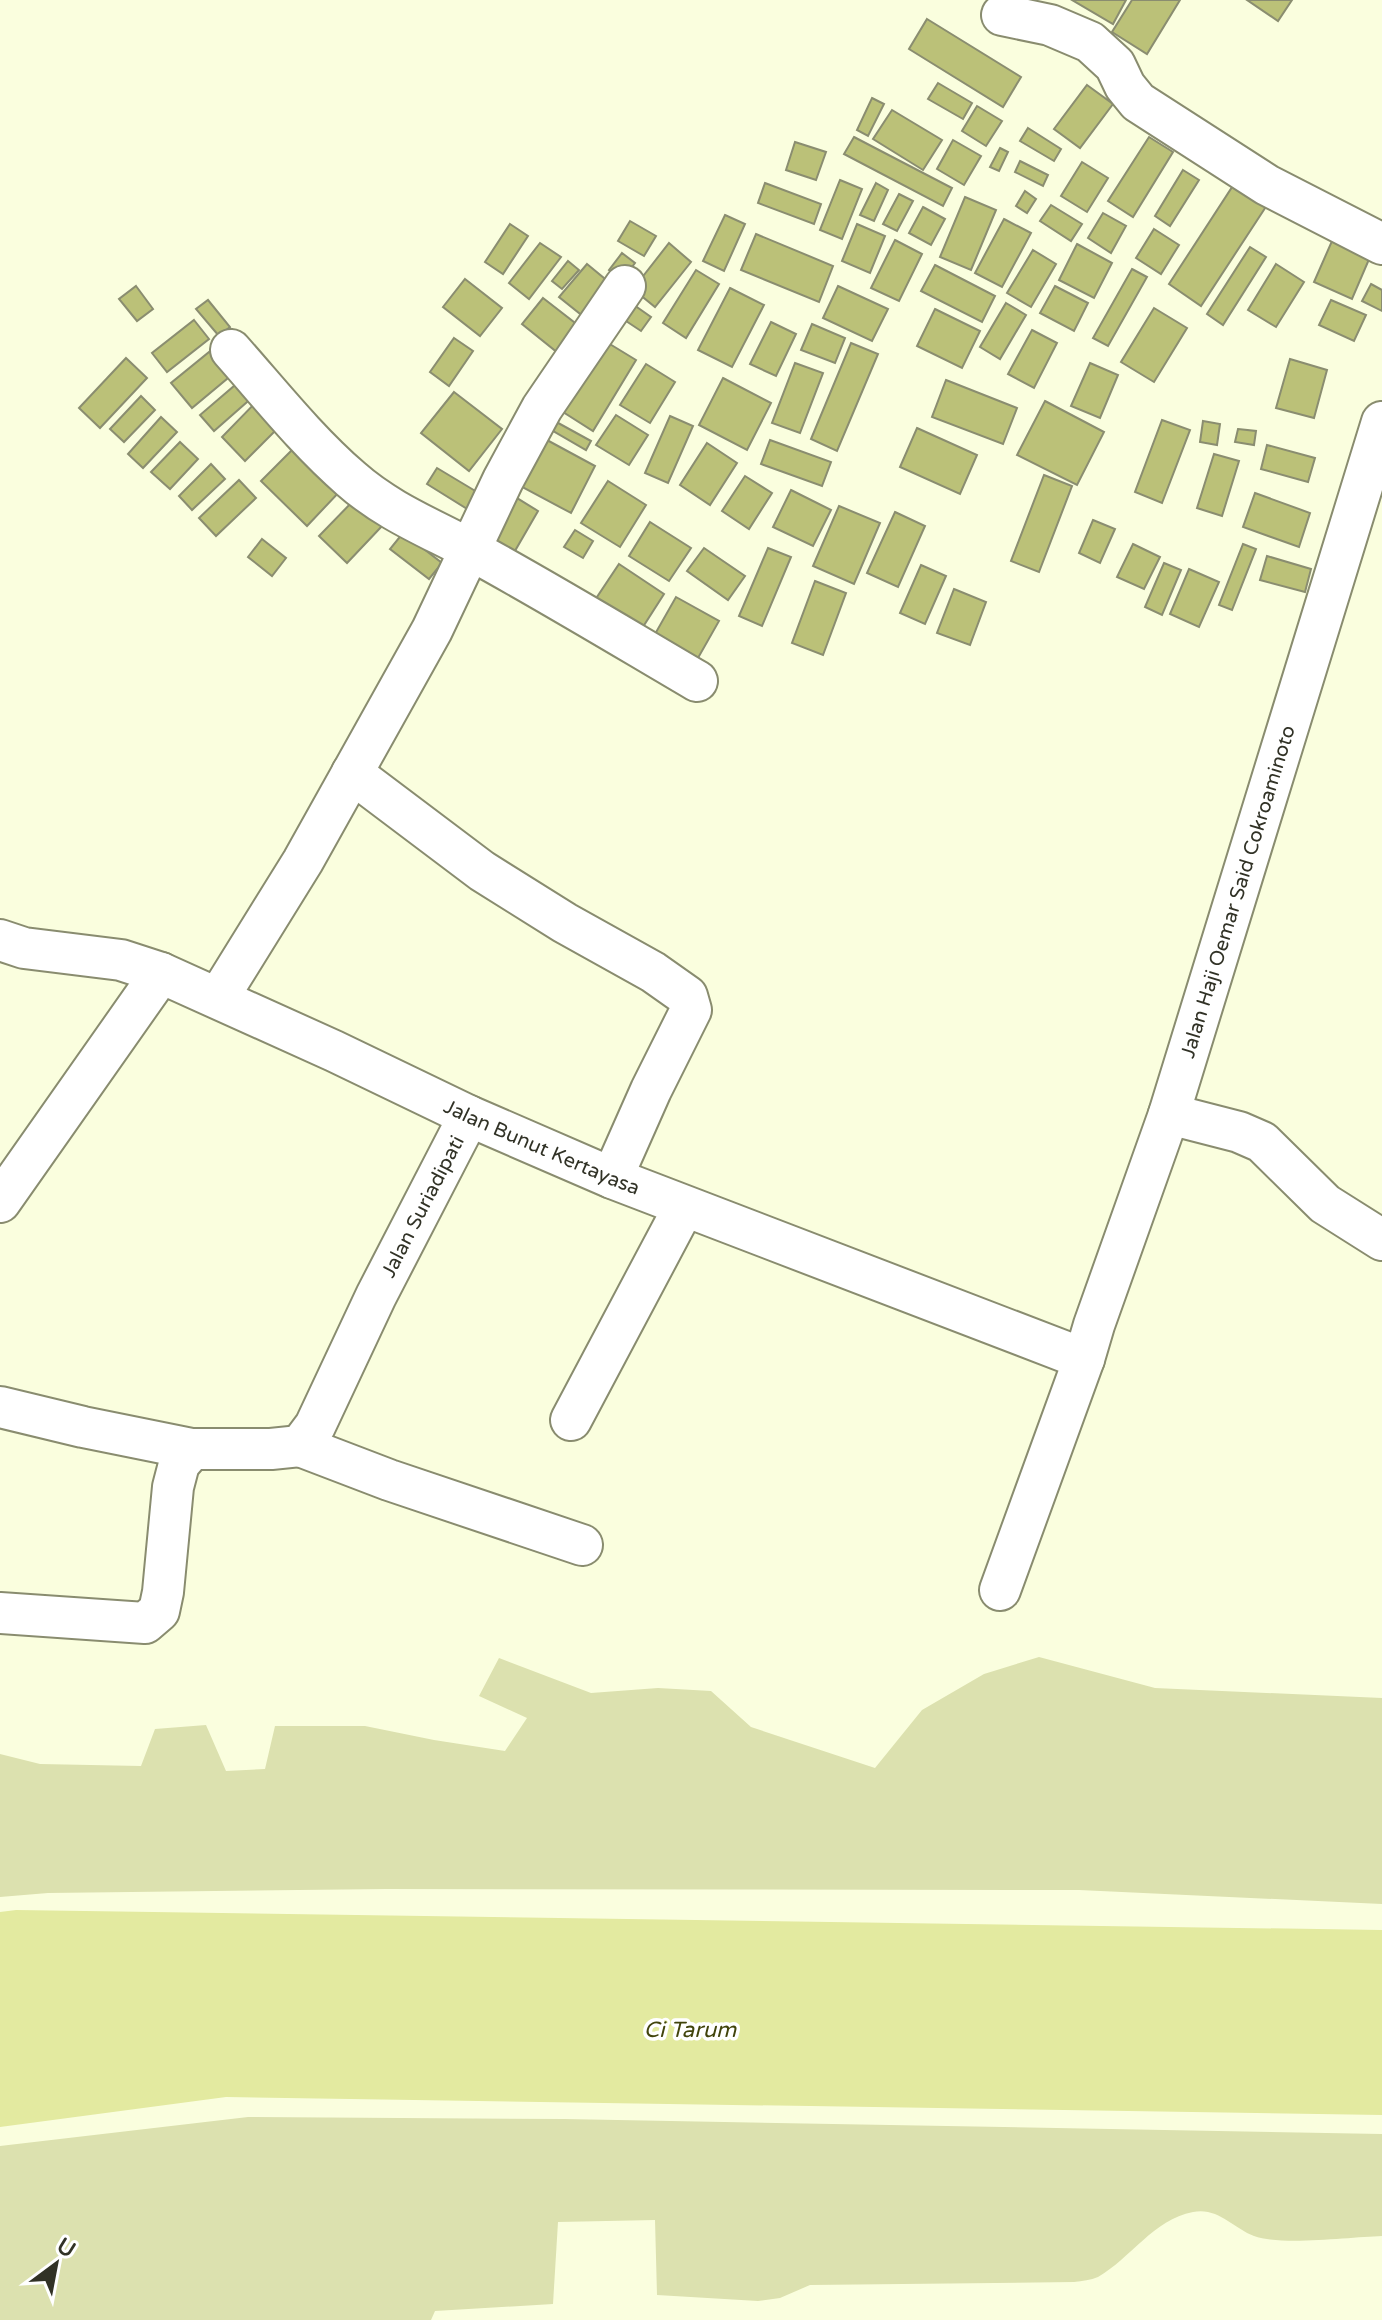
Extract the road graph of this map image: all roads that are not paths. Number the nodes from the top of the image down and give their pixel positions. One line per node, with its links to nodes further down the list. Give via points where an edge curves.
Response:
1 (1057, 12): 2 (street); 3 (street, via 1115,65 1138,102 1267,185)
2 (1002, 15)
3 (1382, 244)
4 (625, 286): 7 (street, via 542,408)
5 (231, 350): 7 (street, via 351,479 393,510)
6 (1382, 422): 13 (street, Jalan Haji Oemar Said Cokroaminoto)
7 (469, 550): 8 (street); 9 (street, via 432,630)
8 (697, 681)
9 (352, 773): 12 (street); 15 (street, via 482,871 687,996 691,1010)
10 (0, 940): 11 (street, Jalan Bunut Kertayasa, via 121,960)
11 (161, 973): 12 (street, Jalan Bunut Kertayasa); 16 (street)
12 (218, 998): 14 (street, Jalan Bunut Kertayasa)
13 (1169, 1114): 18 (street, via 1262,1142 1325,1204); 19 (street, Jalan Haji Oemar Said Cokroaminoto)
14 (469, 1116): 15 (street, Jalan Bunut Kertayasa); 22 (street, Jalan Suriadipati, via 315,1426)
15 (612, 1178): 17 (street, Jalan Bunut Kertayasa)
16 (0, 1202)
17 (684, 1207): 19 (street, Jalan Bunut Kertayasa); 21 (street)
18 (1382, 1240)
19 (1084, 1359): 25 (street, Jalan Haji Oemar Said Cokroaminoto)
20 (0, 1407): 23 (street)
21 (571, 1420)
22 (300, 1446): 23 (street); 24 (street)
23 (192, 1449): 26 (street, via 179,1464 173,1487 159,1611 145,1623)
24 (582, 1545)
25 (1000, 1590)
26 (0, 1613)

